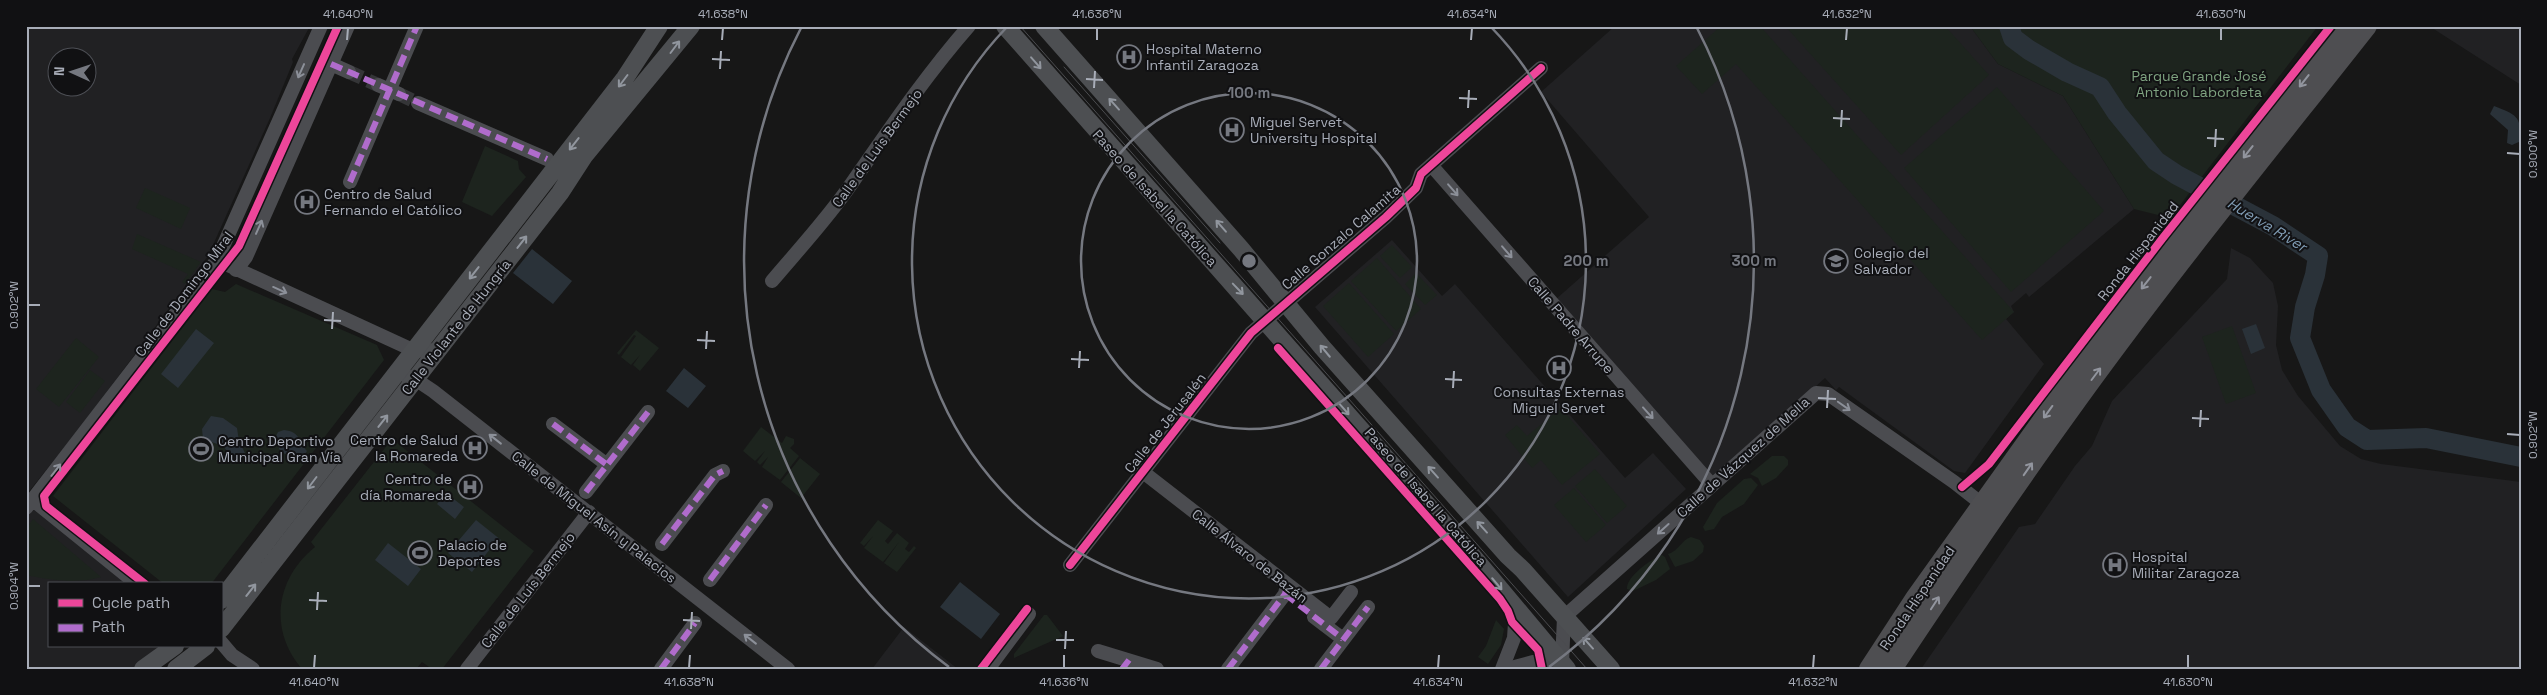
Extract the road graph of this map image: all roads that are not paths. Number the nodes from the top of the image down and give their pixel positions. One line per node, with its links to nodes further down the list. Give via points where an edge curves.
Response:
1 (321, 26): 21 (street, Calle de Domingo Miral, one-way to 21)
2 (348, 26): 12 (street, Calle de Domingo Miral)
3 (416, 26): 19 (street)
4 (659, 26): 15 (main road, via 656,46); 27 (main road, Calle Violante de Hungría, one-way to 27, via 626,78)
5 (691, 26): 15 (main road, Calle Violante de Hungría, one-way to 5)
6 (969, 26): 23 (street, Calle de Luis Bermejo, via 878,143 852,183)
7 (1005, 26): 25 (main road, Paseo de Isabel la Católica, one-way to 25, via 1202,252)
8 (1044, 26): 24 (main road, Paseo de Isabel la Católica, one-way to 8)
9 (2347, 26): 11 (highway, Ronda Hispanidad)
10 (2367, 26): 11 (highway, Ronda Hispanidad)
11 (2336, 52): 20 (highway, Ronda Hispanidad)
12 (331, 64): 14 (street); 22 (street, Calle de Domingo Miral, one-way to 12, via 246,257)
13 (1541, 68): 18 (street, Calle Gonzalo Calamita)
14 (349, 72)
15 (636, 94): 26 (main road, Calle Violante de Hungría, one-way to 15, via 560,193 584,156)
16 (418, 103): 17 (street)
17 (547, 159)
18 (1431, 165): 24 (street, Calle Gonzalo Calamita, via 1421,174 1416,188 1386,217); 35 (street, Calle Padre Arrupe, one-way to 35)
19 (350, 182)
20 (2183, 248): 38 (highway, Ronda Hispanidad, one-way to 38, via 2074,376); 62 (highway, Ronda Hispanidad, one-way to 20, via 1951,579)
21 (218, 260): 22 (street); 37 (street, Calle de Domingo Miral, one-way to 21)
22 (236, 270): 27 (street, one-way to 27)
23 (772, 280)
24 (1286, 302): 25 (street, Calle de Jerusalén); 51 (main road, Paseo de Isabel la Católica, one-way to 24, via 1354,384)
25 (1266, 319): 34 (street, Calle de Jerusalén); 49 (main road, Paseo de Isabel la Católica, one-way to 49)
26 (437, 350): 27 (street); 29 (main road, Calle Violante de Hungría)
27 (415, 351): 28 (main road, Calle Violante de Hungría)
28 (395, 376): 29 (street, Calle de Miguel Asín y Palacios); 47 (main road, Calle Violante de Hungría, one-way to 47)
29 (415, 379): 40 (street, Calle de Miguel Asín y Palacios, one-way to 29); 53 (main road, Calle Violante de Hungría, one-way to 29)
30 (648, 412): 32 (street)
31 (553, 424): 32 (street)
32 (606, 464): 36 (street)
33 (723, 471): 41 (street, via 715,475)
34 (1143, 472): 42 (street, Calle de Jerusalén); 45 (street, Calle Álvaro de Bazán)
35 (1712, 485): 38 (street, Calle de Vázquez de Mella, one-way to 38, via 1814,394 1822,392); 51 (street, Calle de Vázquez de Mella, one-way to 51)
36 (586, 492)
37 (30, 504): 44 (street)
38 (1982, 504): 62 (highway, Ronda Hispanidad)
39 (766, 505): 43 (street)
40 (588, 512): 65 (street, Calle de Luis Bermejo); 67 (street, Calle de Miguel Asín y Palacios, one-way to 40)
41 (662, 544)
42 (1070, 565)
43 (710, 580)
44 (134, 582)
45 (1286, 589): 46 (street, Calle Álvaro de Bazán, via 1331,618); 54 (street); 70 (street)
46 (1351, 592)
47 (222, 600)
48 (1368, 607): 54 (street)
49 (1516, 608): 61 (main road, Paseo de Isabel la Católica); 72 (street, via 1513,644)
50 (1029, 614): 68 (street)
51 (1564, 617): 61 (street); 74 (main road, Paseo de Isabel la Católica, one-way to 51)
52 (695, 622): 66 (street)
53 (222, 628)
54 (1343, 639): 71 (street)
55 (222, 643): 64 (street, via 232,655)
56 (172, 648): 63 (main road)
57 (202, 648): 59 (main road)
58 (1098, 650): 60 (street)
59 (184, 658)
60 (1125, 664): 69 (street)
61 (1564, 666): 73 (street, via 1533,662)
62 (1875, 666)
63 (143, 669)
64 (253, 669)
65 (467, 669)
66 (661, 669)
67 (788, 669)
68 (988, 669)
69 (1158, 669)
70 (1228, 669)
71 (1321, 669)
72 (1502, 669)
73 (1507, 669)
74 (1611, 669)

